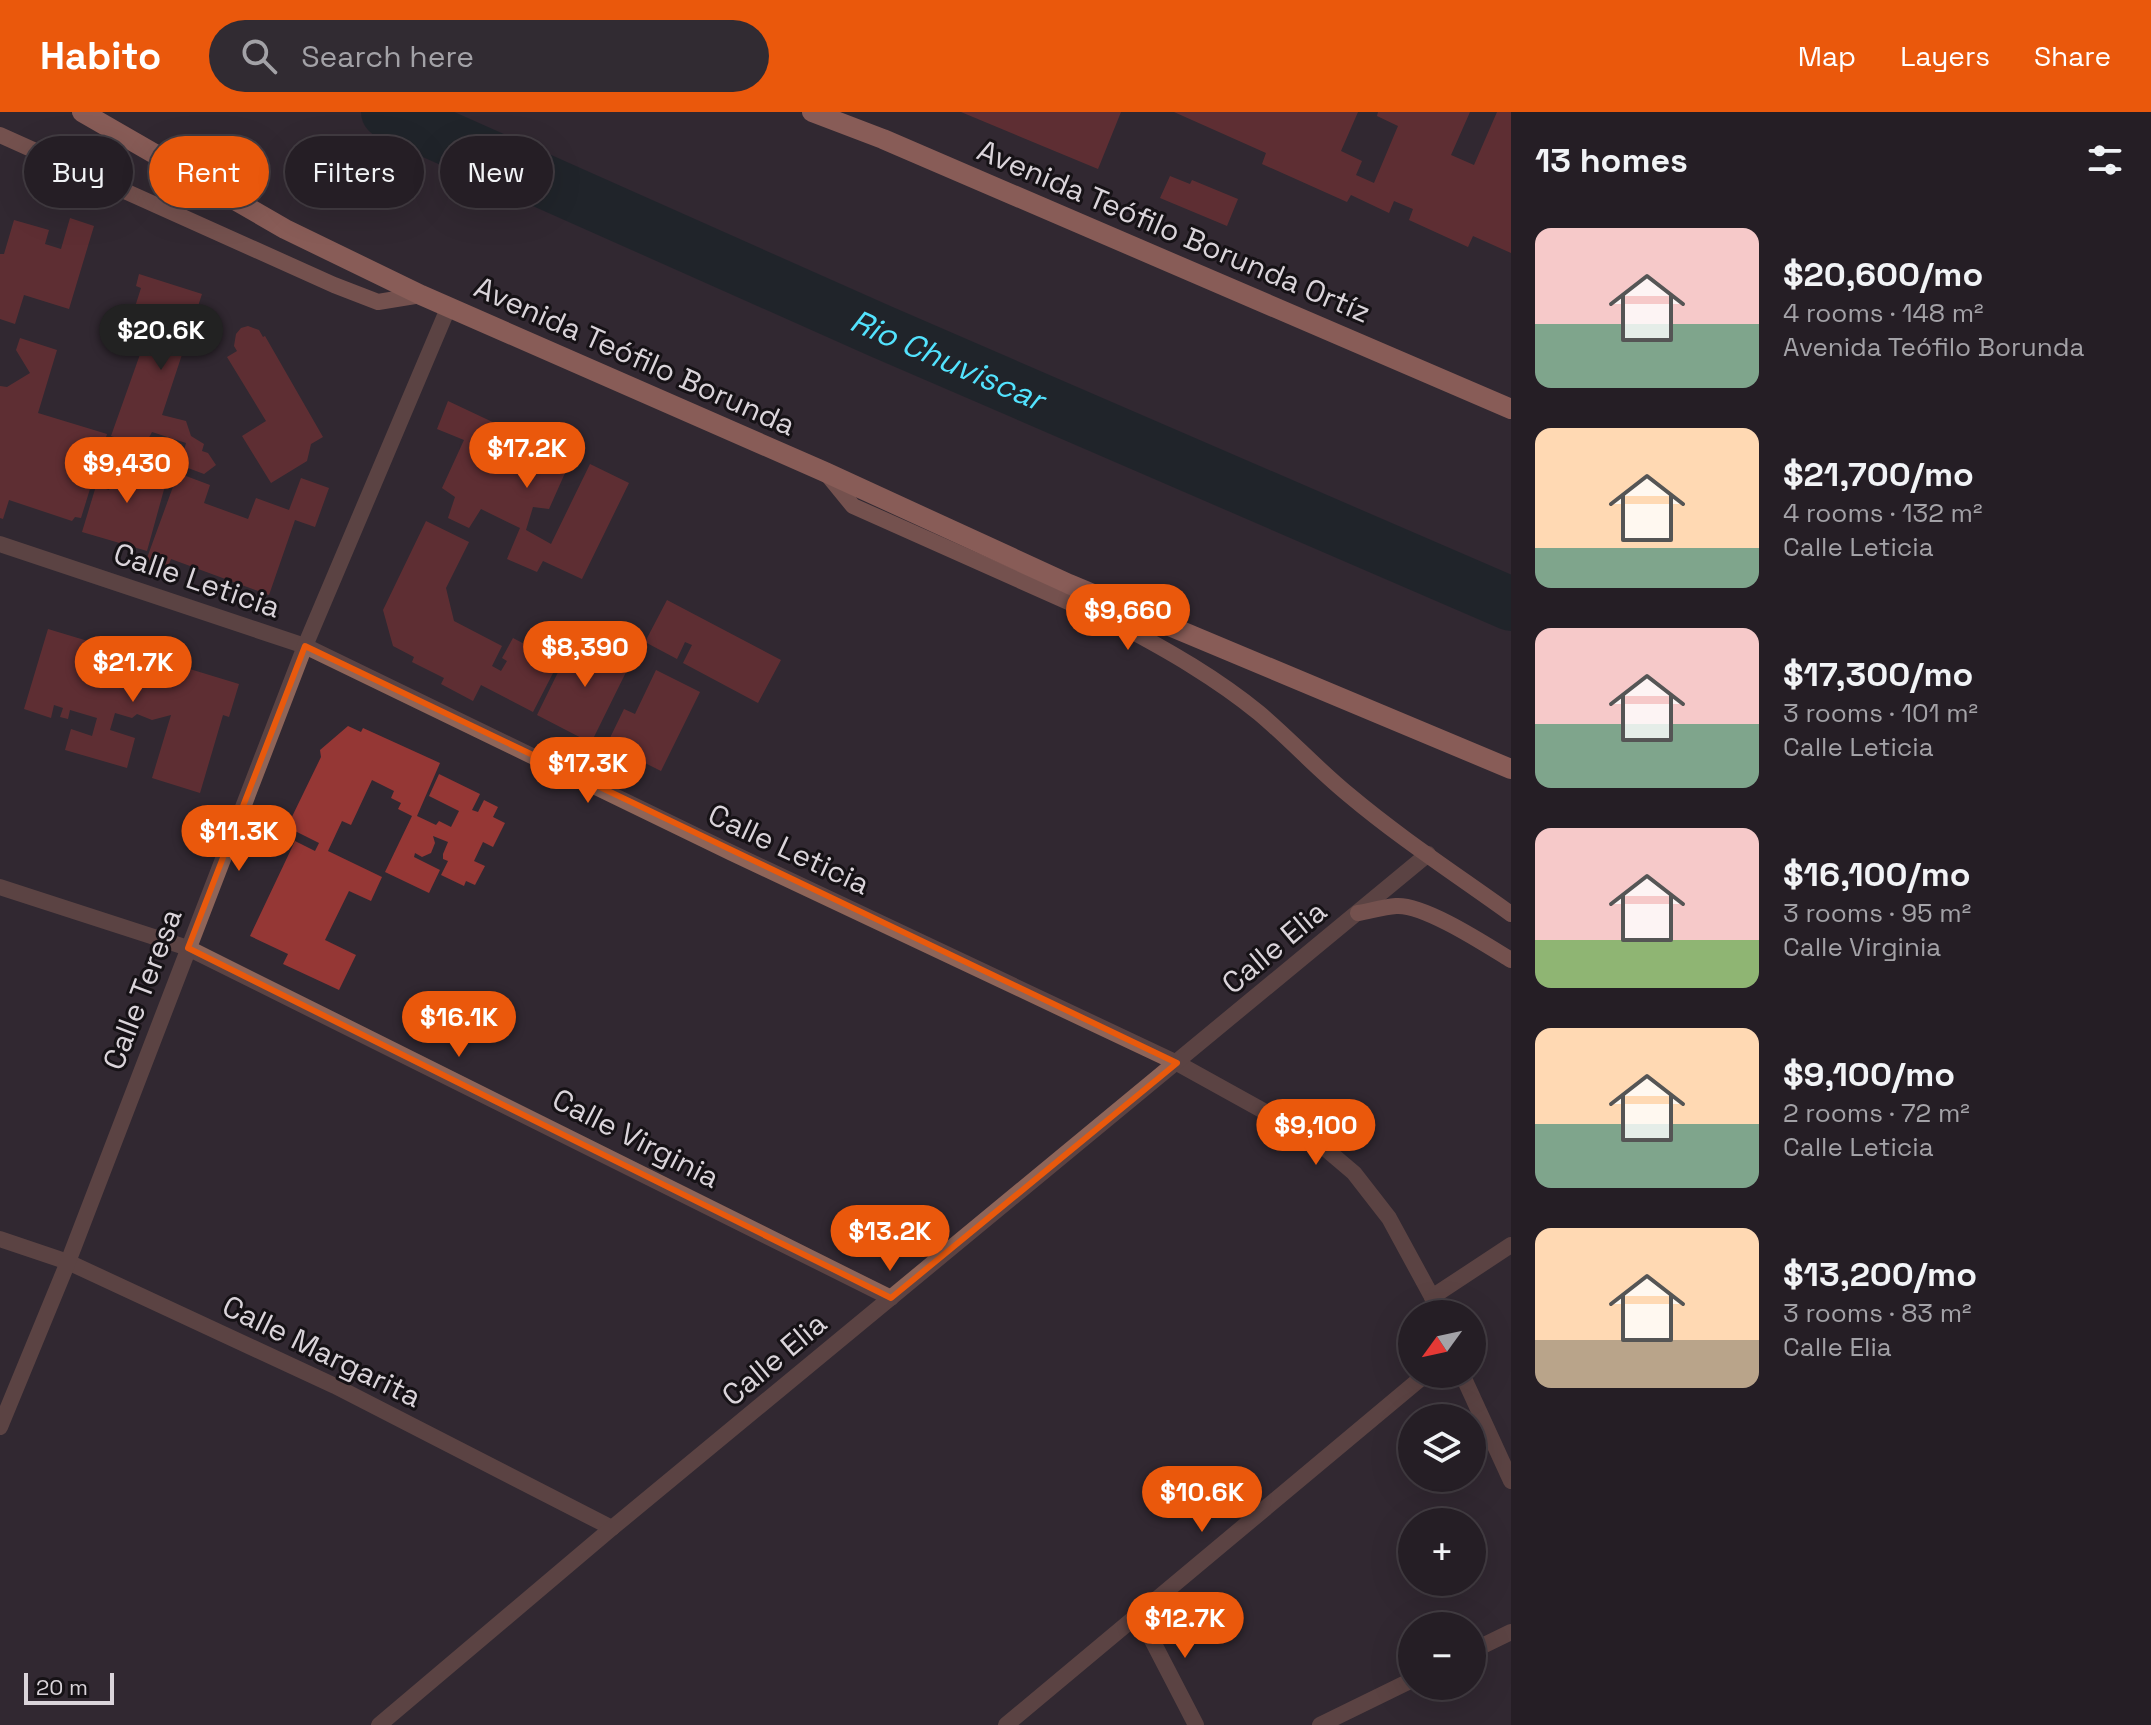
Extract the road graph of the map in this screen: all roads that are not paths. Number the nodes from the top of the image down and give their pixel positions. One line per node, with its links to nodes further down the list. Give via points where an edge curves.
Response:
1 (82, 112): 4 (main road, Avenida Teófilo Borunda, via 285,229)
2 (812, 112): 6 (main road, Avenida Teófilo Borunda Ortíz)
3 (0, 135): 4 (street, via 378,302)
4 (421, 295): 5 (main road, Avenida Teófilo Borunda)
5 (449, 306): 7 (main road, Avenida Teófilo Borunda); 9 (street, Calle Teresa)
6 (1511, 409)
7 (825, 472): 10 (main road, via 1069,584); 11 (street, via 853,506 1120,625 1221,684 1347,794)
8 (0, 544): 9 (street, Calle Leticia)
9 (305, 646): 15 (street, Calle Teresa); 17 (street, Calle Leticia)
10 (1511, 769)
11 (1428, 854): 13 (street, Calle Elia); 14 (street)
12 (0, 887): 15 (street, Calle Virginia)
13 (1358, 913): 16 (street, via 1398,905 1412,908); 17 (street, Calle Elia)
14 (1511, 914)
15 (188, 948): 20 (street, Calle Teresa); 22 (street, Calle Virginia)
16 (1511, 960)
17 (1177, 1063): 21 (street, Calle Leticia, via 1314,1139 1354,1173 1389,1218); 22 (street, Calle Elia)
18 (0, 1239): 20 (street, Calle Margarita)
19 (1511, 1245): 21 (street)
20 (68, 1262): 26 (street, Calle Teresa); 28 (street, Calle Margarita, via 335,1386)
21 (1432, 1297): 23 (street, Calle Leticia)
22 (891, 1298): 28 (street, Calle Elia)
23 (1433, 1300)
24 (1409, 1388): 29 (street)
25 (1468, 1388): 27 (street)
26 (0, 1427)
27 (1511, 1481)
28 (612, 1528): 33 (street, Calle Elia)
29 (1138, 1613): 34 (street); 35 (street)
30 (1511, 1632): 31 (street)
31 (1486, 1644)
32 (1398, 1687): 36 (street)
33 (379, 1725)
34 (1006, 1725)
35 (1196, 1725)
36 (1320, 1725)

